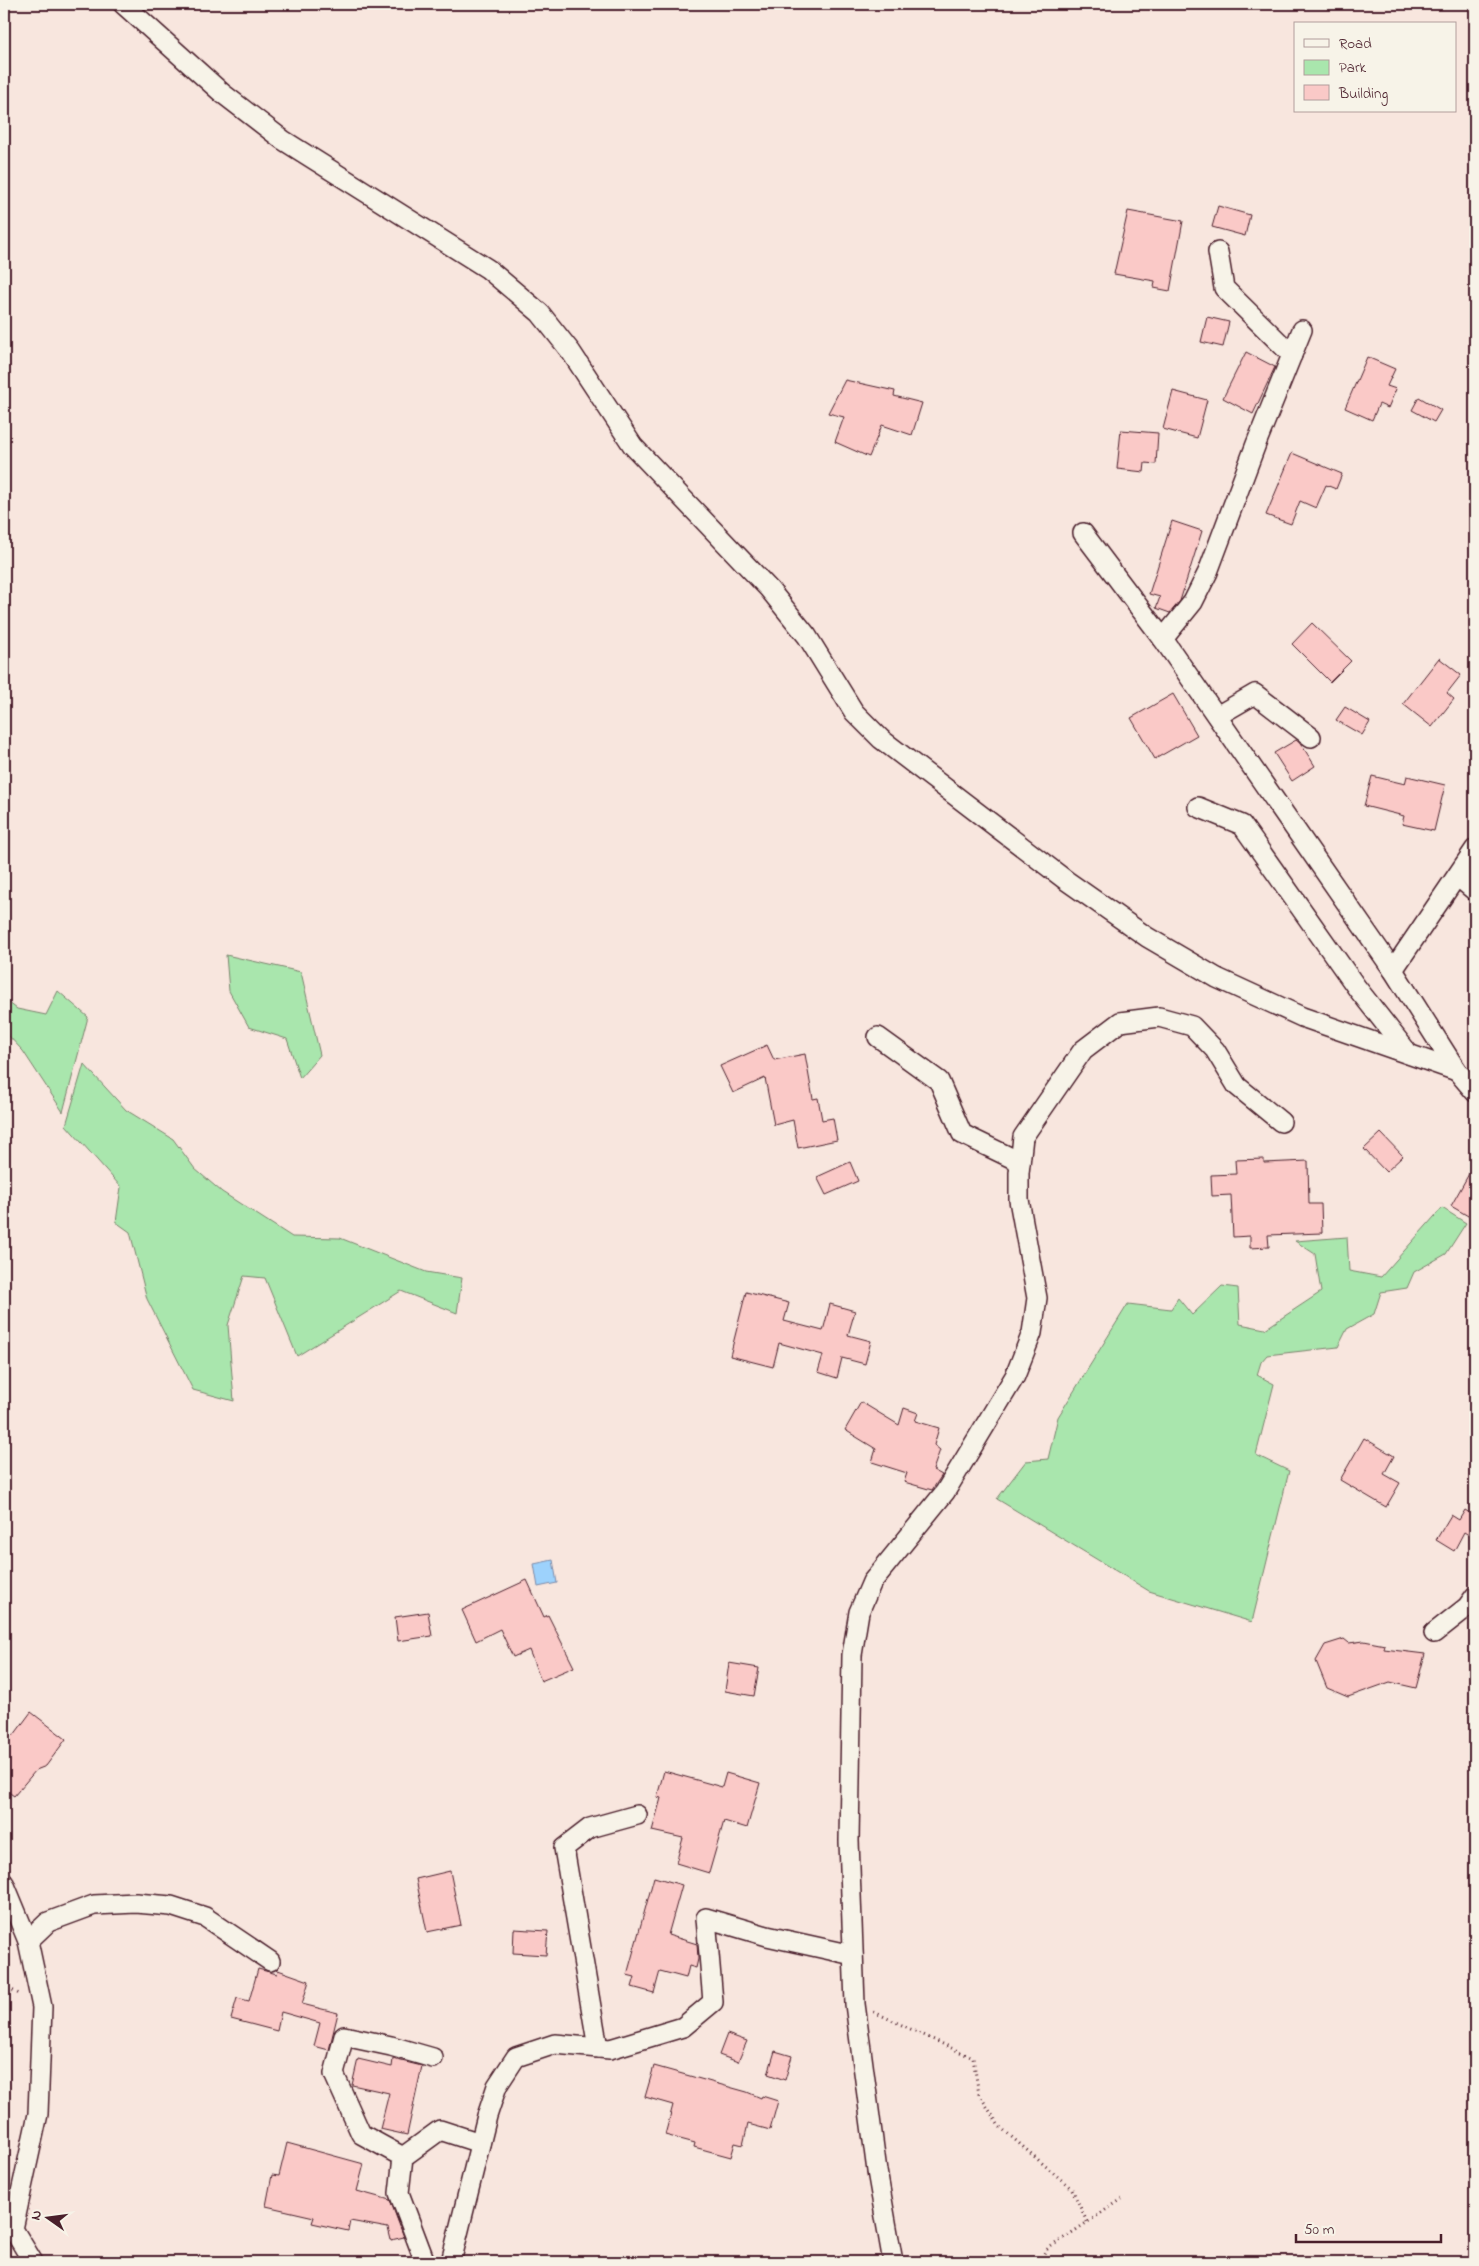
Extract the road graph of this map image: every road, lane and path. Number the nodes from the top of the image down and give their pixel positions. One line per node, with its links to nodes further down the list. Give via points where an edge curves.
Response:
1 (123, 4): 15 (street, via 222,93 283,140 488,269 540,312 571,352 633,446 769,589 807,636 854,712 881,739 1067,881 1163,946 1217,978 1302,1017)
2 (1218, 252): 4 (street, via 1224,288)
3 (1302, 330): 4 (street)
4 (1292, 355): 6 (street, via 1208,572 1193,602)
5 (1082, 533): 6 (street)
6 (1164, 639): 7 (street)
7 (1217, 716): 8 (street, via 1255,694); 13 (street)
8 (1311, 737)
9 (1198, 807): 15 (street, via 1242,825 1357,988)
10 (1475, 849): 11 (street)
11 (1457, 876): 12 (street); 13 (street)
12 (1475, 891)
13 (1393, 970): 16 (street)
14 (878, 1037): 19 (street, via 939,1081 962,1134)
15 (1409, 1054): 16 (street)
16 (1457, 1071): 17 (street)
17 (1475, 1092)
18 (1282, 1122): 19 (street, via 1237,1086 1215,1050 1192,1026 1159,1017 1120,1022 1083,1050 1023,1137)
19 (1020, 1162): 25 (street, via 1019,1200 1037,1298 1032,1333 1015,1376 945,1492 872,1582 859,1612 852,1655 849,1841)
20 (1475, 1596): 21 (street, via 1467,1607)
21 (1434, 1633)
22 (637, 1815): 28 (street, via 590,1828 564,1848)
23 (4, 1883): 24 (street)
24 (28, 1941): 26 (street, via 48,1922 94,1905 136,1903 171,1906 205,1917); 34 (street, via 42,2007 38,2114 13,2229)
25 (853, 1955): 27 (street); 28 (street, via 767,1936 706,1918 713,2002 683,2027 610,2049)
26 (270, 1961)
27 (855, 2004): 33 (path, via 973,2058 979,2094 999,2126 1072,2189); 37 (street, via 877,2171)
28 (598, 2048): 30 (street, via 556,2044 516,2057 497,2086)
29 (433, 2058): 31 (street, via 344,2036 334,2074 361,2134)
30 (480, 2142): 31 (street, via 440,2130); 36 (street)
31 (403, 2157): 35 (street, via 399,2193)
32 (1122, 2199): 33 (path)
33 (1087, 2222): 38 (path, via 1046,2250)
34 (33, 2262)
35 (425, 2262)
36 (451, 2262)
37 (893, 2262)
38 (1039, 2262)

